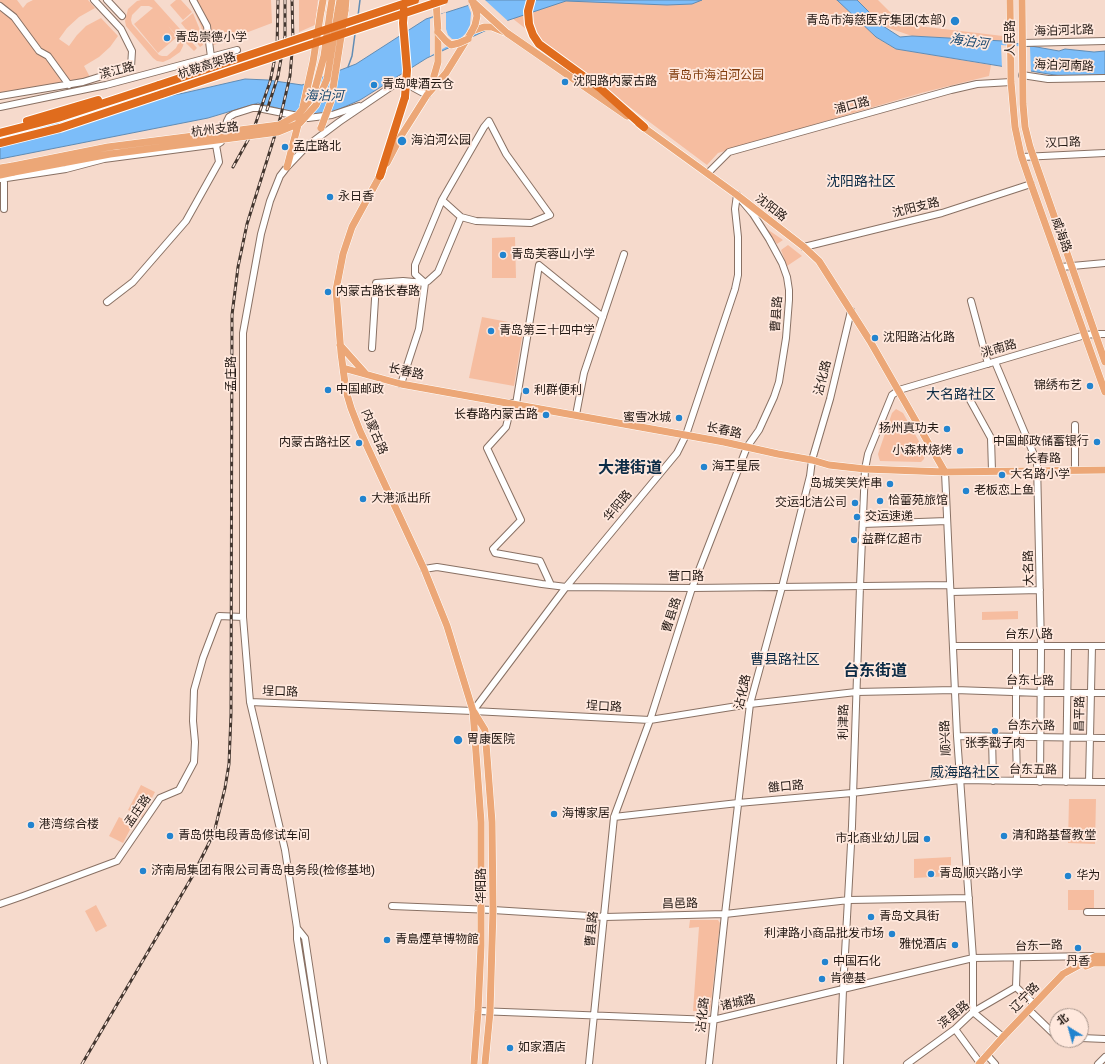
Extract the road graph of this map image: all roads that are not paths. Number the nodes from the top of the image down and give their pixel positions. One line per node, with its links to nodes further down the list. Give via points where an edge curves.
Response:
1 (94, 0): 30 (street, via 121,29 132,51 130,67)
2 (107, 0): 18 (street)
3 (193, 0): 26 (street, via 207,26)
4 (323, 0): 48 (main road, bridge, via 307,92)
5 (332, 0): 50 (main road, 杭州支路, bridge, via 318,80 313,96 298,115 279,125 108,147)
6 (340, 0): 17 (main road, 杭州支路)
7 (346, 0): 17 (main road)
8 (407, 0): 52 (highway, bridge, via 403,22 407,70 406,97)
9 (415, 0): 31 (highway, 杭鞍高架路, bridge)
10 (436, 0): 20 (main road)
11 (444, 0): 36 (highway, 杭鞍高架路, bridge)
12 (471, 0): 19 (main road, bridge, via 477,16); 21 (main road, bridge)
13 (531, 0): 37 (highway, via 529,24 539,44 601,89)
14 (1010, 0): 29 (main road, 人民路)
15 (1022, 0): 24 (main road, 人民路)
16 (0, 6): 30 (street, via 14,17)
17 (341, 11): 39 (main road, bridge, via 331,101); 50 (main road, 杭州支路, bridge, via 327,79 316,105 300,123 278,132)
18 (122, 16)
19 (472, 31): 21 (main road, bridge, via 492,27); 22 (main road, bridge)
20 (438, 32): 22 (main road, bridge, via 451,45); 32 (main road, via 438,62)
21 (506, 33): 37 (main road, 沈阳路)
22 (468, 39): 32 (main road, via 446,73)
23 (1105, 41): 24 (street, 海泊河北路)
24 (1023, 43): 27 (main road, 人民路)
25 (237, 50): 26 (street, 滨江路)
26 (211, 57): 35 (street, 滨江路, via 106,85)
27 (1022, 75): 28 (street, 海泊河南路, via 1048,79); 46 (main road, 威海路, via 1025,127)
28 (1105, 78)
29 (1011, 82): 47 (main road, 威海路, via 1015,127); 51 (street, 浦口路, via 977,84 951,90 729,152)
30 (69, 85): 33 (street)
31 (159, 85): 38 (highway, via 79,104); 40 (highway, 杭鞍高架路)
32 (427, 95): 34 (street, via 401,82); 52 (main road, 内蒙古路)
33 (0, 96)
34 (364, 105): 42 (street, via 332,115 308,118 258,108 246,110 229,116 221,142); 43 (street)
35 (0, 108)
36 (72, 124): 41 (highway, 杭鞍高架路); 44 (highway, via 29,140)
37 (644, 127): 51 (main road, 沈阳路)
38 (0, 128)
39 (321, 128): 43 (street)
40 (0, 134)
41 (0, 143)
42 (216, 145): 53 (street, via 104,159 66,169); 66 (street, via 219,162 186,221 133,282)
43 (307, 146): 48 (street, 孟庄路)
44 (0, 147)
45 (1105, 153): 46 (street, 汉口路)
46 (1033, 155): 47 (street, 汉口路); 62 (main road, 威海路)
47 (1022, 157): 54 (main road, 威海路)
48 (286, 167): 105 (street, 孟庄路, via 270,201 243,333)
49 (0, 168): 50 (main road, 杭州支路)
50 (13, 169): 53 (main road, 杭州支路)
51 (708, 173): 55 (main road, 沈阳路)
52 (380, 176): 72 (main road, 内蒙古路, via 352,227 343,254 336,290)
53 (1, 178): 57 (street)
54 (1031, 184): 59 (street, 沈阳支路, via 942,213); 63 (main road, 威海路)
55 (737, 195): 59 (main road, 沈阳路); 86 (street, 华阳路, via 735,217 738,275); 87 (street, 曹县路, via 753,214 782,263 789,290 786,338 779,382 759,430)
56 (442, 200): 58 (street); 58 (street, via 489,121 506,154 550,215 531,223 476,221); 64 (street, via 415,264 415,274)
57 (4, 210)
58 (461, 217): 64 (street, via 438,272)
59 (804, 247): 67 (main road, 沈阳路, via 819,262)
60 (624, 254): 68 (street)
61 (1105, 263): 62 (street)
62 (1072, 266): 63 (street); 69 (main road, 威海路)
63 (1061, 267): 71 (main road, 威海路)
64 (425, 283): 73 (street, via 376,283); 79 (street, via 419,329)
65 (971, 301): 76 (street)
66 (107, 302)
67 (851, 311): 80 (main road, 沈阳路); 88 (street, 沾化路)
68 (603, 317): 83 (street, via 539,265); 84 (street, via 584,373)
69 (1096, 334): 70 (street, 洮南路); 71 (street, 洮南路); 75 (main road, 威海路)
70 (1105, 334)
71 (1085, 336): 74 (street, 洮南路); 81 (main road, 威海路)
72 (340, 345): 77 (main road, 内蒙古路); 78 (main road)
73 (372, 348)
74 (995, 362): 76 (street, 洮南路); 93 (street, 大名路, via 1037,462)
75 (1105, 362)
76 (988, 364): 80 (street, 洮南路)
77 (343, 368): 78 (main road, 长春路); 97 (main road, 内蒙古路, via 346,391 360,431)
78 (366, 374): 79 (main road, 长春路)
79 (401, 384): 83 (main road, 长春路)
80 (899, 390): 89 (street, 利津路, via 892,395 868,454); 94 (main road, 沈阳路)
81 (1105, 392)
82 (970, 400): 92 (street, via 990,438)
83 (514, 404): 84 (main road, 长春路); 98 (street, via 506,427 487,448 520,520 493,549 494,553 540,560)
84 (576, 415): 86 (main road, 长春路)
85 (1075, 425): 90 (street)
86 (686, 435): 87 (main road, 长春路); 100 (street, 华阳路, via 676,453)
87 (747, 447): 88 (main road, 长春路); 102 (street, 曹县路)
88 (812, 460): 89 (main road, 长春路, via 828,465); 101 (street, 沾化路)
89 (865, 469): 94 (main road, 长春路); 96 (street, 利津路)
90 (1075, 470): 91 (main road, 长春路); 93 (main road, 长春路)
91 (1105, 470)
92 (992, 471): 93 (main road, 长春路); 94 (main road, 长春路)
93 (1038, 471): 104 (street, 大名路)
94 (945, 472): 95 (street, 顺兴路)
95 (947, 521): 96 (street); 103 (street, 顺兴路)
96 (863, 524): 99 (street, 利津路)
97 (424, 569): 98 (street, 营口路, via 437,566); 121 (main road, 内蒙古路, via 447,626)
98 (551, 585): 100 (street, 营口路)
99 (860, 586): 101 (street, 营口路); 103 (street, 营口路); 113 (street, 利津路)
100 (566, 587): 102 (street, 营口路); 121 (street, 华阳路)
101 (782, 587): 102 (street, 营口路); 120 (street, 沾化路)
102 (692, 588): 122 (street, 曹县路)
103 (951, 588): 104 (street, 营口路); 106 (street, 顺兴路)
104 (1040, 590): 108 (street, 大名路)
105 (243, 617): 119 (street, 孟庄路); 142 (street, 孟庄路, via 219,616 203,658 194,690 194,762 179,790 160,798 117,861)
106 (954, 647): 107 (street, 台东八路); 112 (street, 顺兴路)
107 (1016, 647): 108 (street, 台东八路); 114 (street)
108 (1041, 647): 109 (street, 台东八路); 115 (street, 大名路)
109 (1068, 647): 110 (street, 台东八路); 116 (street)
110 (1092, 647): 111 (street, 台东八路); 117 (street, 昌平路)
111 (1105, 647)
112 (955, 690): 113 (street, 埕口路); 114 (street, 台东七路); 123 (street, 顺兴路)
113 (856, 692): 120 (street, 埕口路); 137 (street, 利津路)
114 (1016, 692): 115 (street, 台东七路); 125 (street)
115 (1041, 693): 116 (street, 台东七路); 126 (street, 大名路)
116 (1068, 693): 117 (street, 台东七路); 127 (street)
117 (1091, 693): 118 (street, 台东七路); 128 (street, 昌平路)
118 (1105, 693)
119 (250, 702): 121 (street, 埕口路); 150 (street, 孟庄路, via 285,850)
120 (750, 704): 122 (street, 埕口路); 138 (street, 沾化路)
121 (473, 711): 122 (street, 埕口路); 144 (main road, 华阳路, via 481,822); 145 (main road, 华阳路, via 485,730 492,822)
122 (650, 720): 139 (street, 曹县路)
123 (957, 736): 124 (street, 台东六路); 130 (street, 顺兴路)
124 (992, 737): 125 (street, 台东六路); 131 (street)
125 (1016, 737): 126 (street, 台东六路); 132 (street)
126 (1041, 737): 127 (street, 台东六路); 133 (street, 大名路)
127 (1067, 738): 128 (street, 台东六路); 134 (street)
128 (1090, 738): 129 (street, 台东六路); 135 (street, 昌平路)
129 (1105, 738)
130 (960, 780): 131 (street, 台东五路); 137 (street, 雒口路); 140 (street, 顺兴路)
131 (993, 781): 132 (street, 台东五路)
132 (1017, 781): 133 (street, 台东五路)
133 (1040, 782): 134 (street, 台东五路)
134 (1066, 782): 135 (street, 台东五路)
135 (1089, 782): 136 (street, 台东五路)
136 (1105, 782)
137 (852, 792): 138 (street, 雒口路); 141 (street, 利津路)
138 (738, 803): 139 (street, 雒口路); 148 (street, 沾化路)
139 (614, 817): 149 (street, 曹县路)
140 (968, 898): 141 (street, 昌邑路); 152 (street, 顺兴路)
141 (849, 900): 148 (street, 昌邑路); 157 (street, 利津路)
142 (0, 904)
143 (392, 906): 144 (street, 昌邑路)
144 (481, 909): 145 (street, 昌邑路); 159 (main road, 华阳路)
145 (493, 910): 149 (street, 昌邑路); 160 (main road, 华阳路)
146 (1087, 912): 147 (street)
147 (1105, 912)
148 (724, 914): 149 (street, 昌邑路); 164 (street, 沾化路)
149 (605, 917): 163 (street, 曹县路)
150 (297, 928): 173 (street, 孟庄路); 174 (street, 孟庄路, via 305,938)
151 (1105, 956): 154 (main road, 台东一路)
152 (973, 958): 153 (street, 台东一路); 157 (street, 诸城路); 161 (street, 顺兴路)
153 (1017, 958): 154 (street, 台东一路); 156 (street)
154 (1094, 960): 155 (main road, 台东一路); 158 (main road, 辽宁路, via 1063,974); 162 (main road, 辽宁路, via 1066,977)
155 (1105, 963)
156 (1016, 987): 158 (street); 161 (street, 滨县路)
157 (843, 990): 164 (street, 诸城路); 179 (street, 利津路)
158 (1034, 1004): 162 (main road, 辽宁路)
159 (478, 1011): 160 (street, 诸城路); 175 (main road, 华阳路)
160 (490, 1012): 163 (street, 诸城路); 176 (main road, 华阳路)
161 (973, 1012): 165 (street, 滨县路); 167 (street)
162 (1030, 1012): 166 (street); 167 (main road, 辽宁路); 171 (main road, 辽宁路)
163 (595, 1014): 164 (street, 诸城路); 177 (street, 曹县路)
164 (714, 1020): 178 (street, 沾化路)
165 (955, 1029): 171 (street); 172 (street, 滨县路)
166 (1049, 1029)
167 (1003, 1037): 171 (main road, 辽宁路)
168 (1089, 1038): 169 (street)
169 (1105, 1039)
170 (1105, 1057): 180 (street)
171 (986, 1061)
172 (911, 1063)
173 (317, 1064)
174 (324, 1064)
175 (474, 1064)
176 (485, 1064)
177 (589, 1064)
178 (709, 1064)
179 (840, 1064)
180 (1098, 1064)

